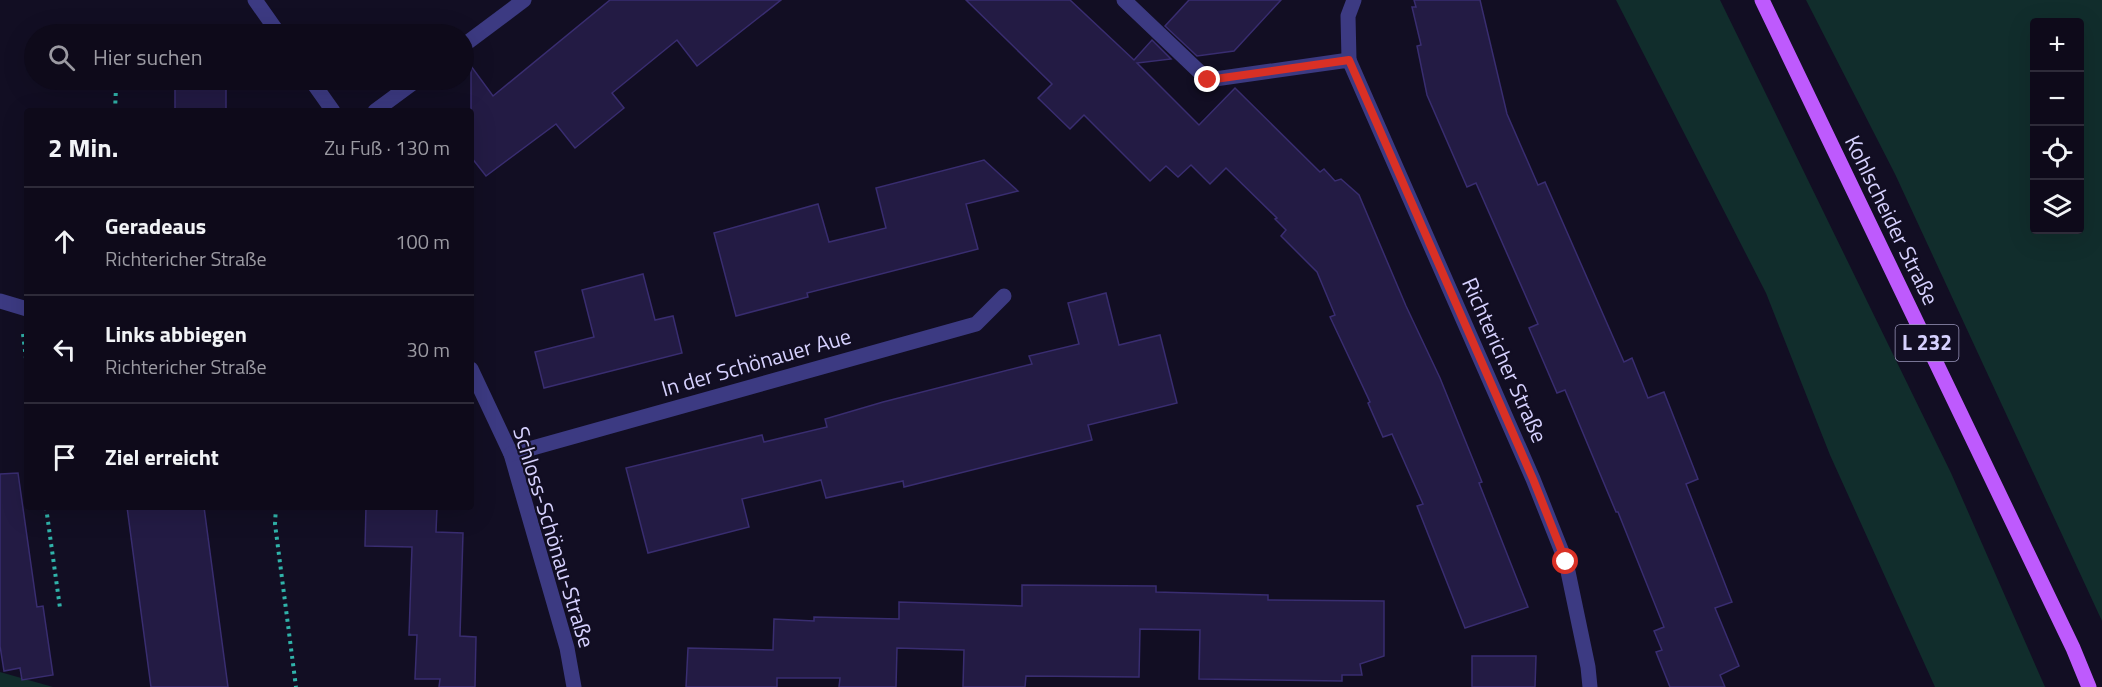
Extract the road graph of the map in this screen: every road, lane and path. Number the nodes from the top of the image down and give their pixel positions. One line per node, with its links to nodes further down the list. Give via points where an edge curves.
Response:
1 (255, 0): 6 (street)
2 (524, 0): 7 (street)
3 (1124, 0): 8 (street, via 1208,80)
4 (1354, 0): 8 (street, Richtericher Straße, via 1348,16)
5 (1762, 0): 26 (main road, Kohlscheider Straße / L 232)
6 (272, 24)
7 (474, 38)
8 (1349, 60): 25 (street, Richtericher Straße, via 1566,562)
9 (116, 90): 12 (path)
10 (318, 90): 13 (street)
11 (403, 90): 14 (street)
12 (115, 108)
13 (331, 108)
14 (379, 108)
15 (1004, 296): 19 (street, In der Schönauer Aue, via 976,324)
16 (0, 301): 17 (street)
17 (24, 308)
18 (474, 375): 19 (street, Schloss-Schönau-Straße)
19 (511, 454): 24 (street, Schloss-Schönau-Straße, via 567,648)
20 (46, 510): 22 (path)
21 (276, 510): 23 (path)
22 (60, 608)
23 (296, 687)
24 (574, 687)
25 (1590, 687)
26 (2089, 687)

